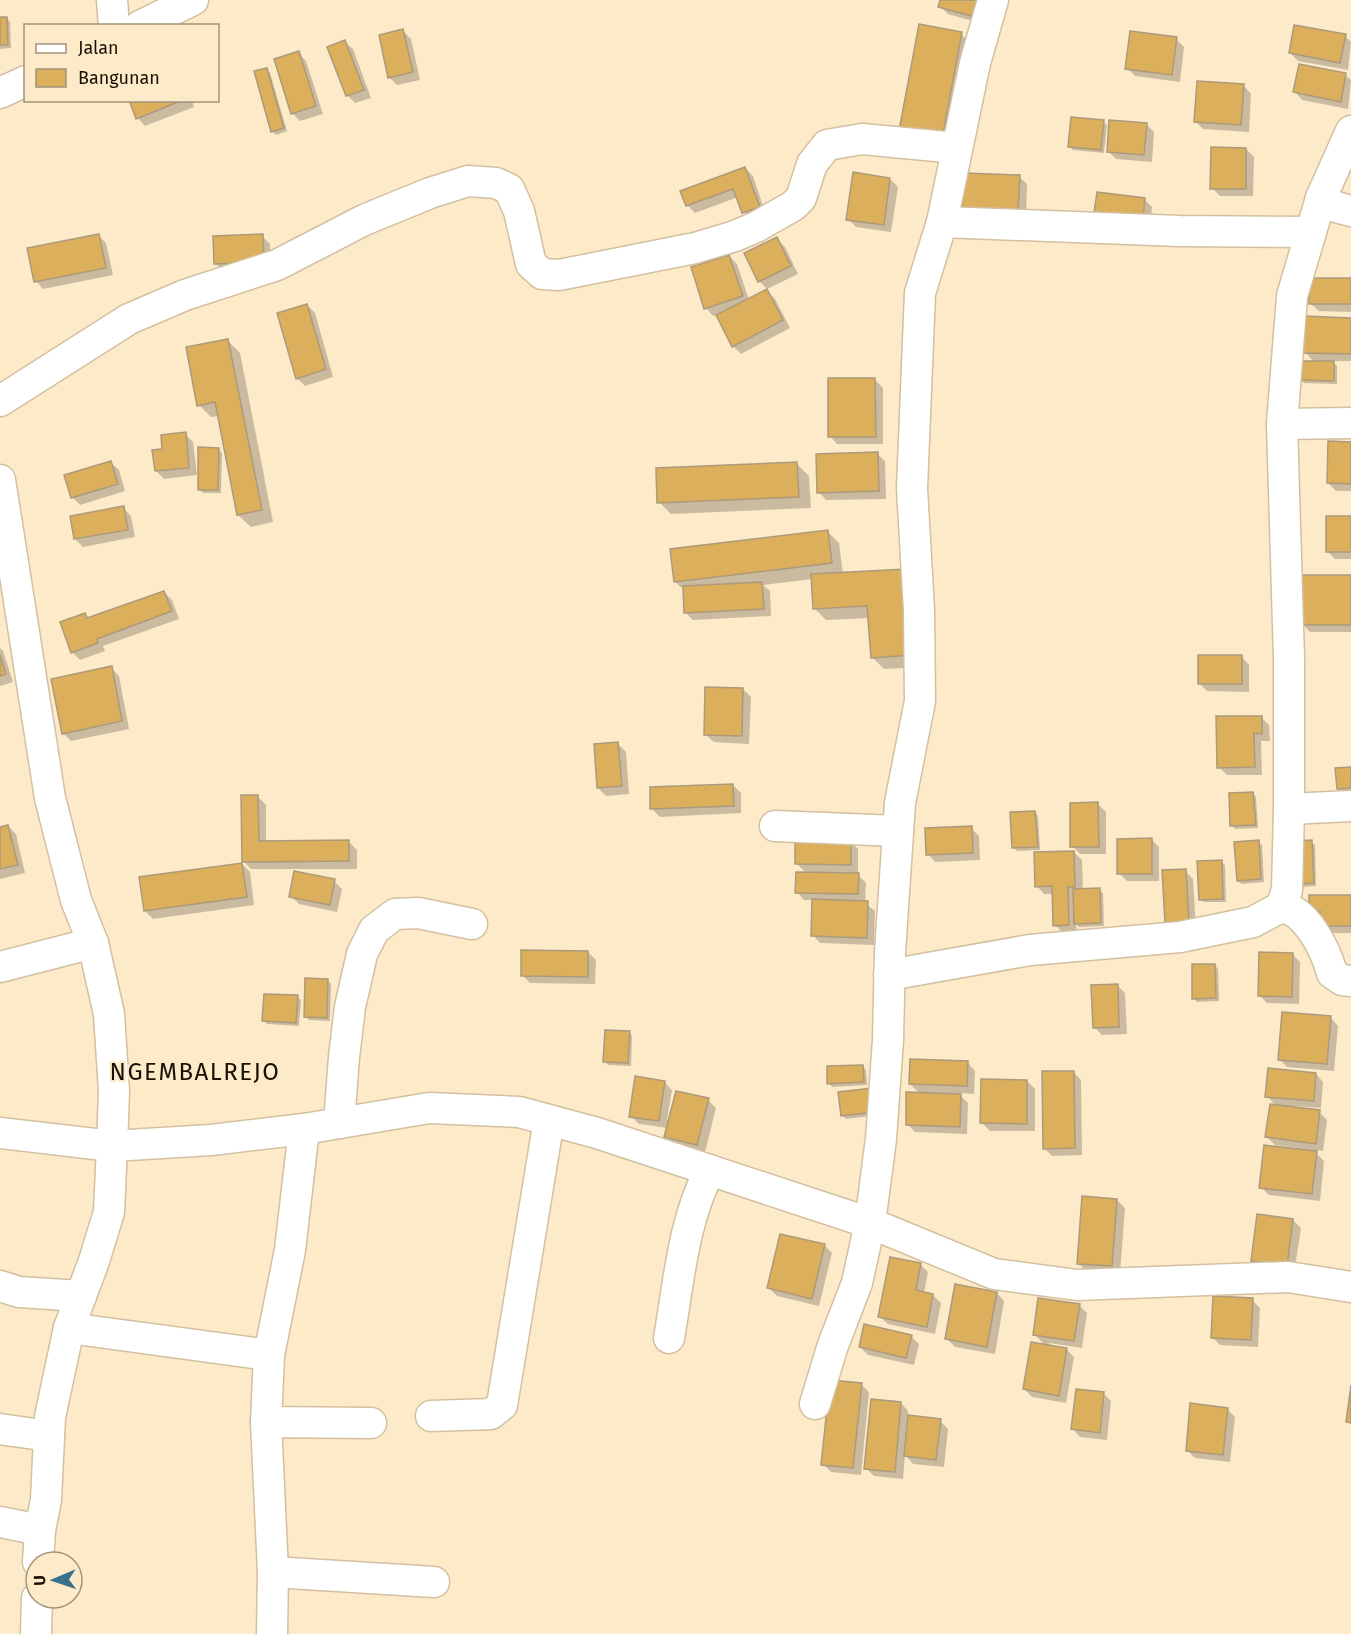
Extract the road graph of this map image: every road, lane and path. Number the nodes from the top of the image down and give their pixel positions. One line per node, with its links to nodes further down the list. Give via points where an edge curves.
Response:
1 (112, 0): 4 (street)
2 (193, 0): 5 (street)
3 (993, 0): 9 (street)
4 (114, 24)
5 (144, 24)
6 (24, 82): 7 (street)
7 (0, 93)
8 (1351, 131): 10 (street)
9 (957, 148): 12 (street); 14 (street, via 862,139 827,145 812,164 801,198 756,227 695,248 559,275 542,274 531,264 519,212 509,189 496,183 468,181 364,220 277,265 185,295 129,319)
10 (1321, 198): 11 (street); 13 (street)
11 (1351, 211)
12 (942, 222): 13 (street); 21 (street, via 920,293 912,488 920,610 920,701)
13 (1311, 232): 16 (street, via 1292,296)
14 (0, 401)
15 (1351, 423): 16 (street)
16 (1282, 424): 19 (street)
17 (0, 480): 24 (street, via 50,798 76,900)
18 (1351, 806): 19 (street)
19 (1289, 809): 22 (street, via 1287,890)
20 (775, 826): 21 (street)
21 (898, 831): 26 (street)
22 (1281, 907): 26 (street, via 1253,922 1180,937 1030,950); 27 (street, via 1294,911 1314,932 1328,956 1332,973)
23 (472, 924): 29 (street, via 418,913 395,914 374,930 362,954 350,1006)
24 (93, 943): 25 (street); 32 (street, via 109,1014 114,1091)
25 (0, 968)
26 (889, 975): 34 (street, via 888,1040)
27 (1351, 981)
28 (549, 1120): 29 (street, via 519,1112 429,1108); 33 (street); 42 (street, via 502,1405 491,1414)
29 (339, 1123): 30 (street)
30 (304, 1130): 32 (street); 40 (street, via 290,1250)
31 (0, 1133): 32 (street)
32 (112, 1146): 37 (street, via 109,1212)
33 (710, 1170): 34 (street); 39 (street, via 699,1191 685,1242)
34 (870, 1224): 36 (street, via 994,1274 1077,1285 1288,1277); 41 (street, via 857,1283)
35 (0, 1286): 37 (street, via 19,1292)
36 (1351, 1287)
37 (81, 1296): 38 (street)
38 (69, 1328): 40 (street); 46 (street)
39 (669, 1338)
40 (269, 1355): 43 (street)
41 (815, 1404)
42 (431, 1416)
43 (266, 1422): 44 (street); 50 (street)
44 (371, 1423)
45 (0, 1428): 46 (street)
46 (49, 1436): 48 (street, via 46,1500)
47 (0, 1522): 48 (street)
48 (40, 1530): 49 (street)
49 (39, 1550)
50 (273, 1572): 51 (street); 54 (street)
51 (434, 1582)
52 (37, 1610): 53 (street)
53 (36, 1634)
54 (272, 1634)

